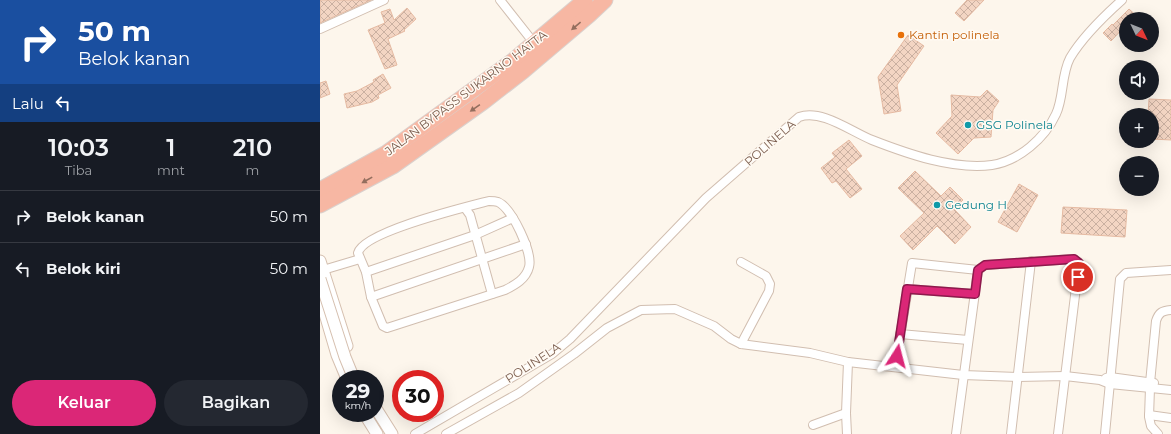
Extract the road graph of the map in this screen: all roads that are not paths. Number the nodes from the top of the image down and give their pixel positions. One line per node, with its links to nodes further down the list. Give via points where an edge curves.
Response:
1 (384, 0): 6 (street)
2 (500, 0): 7 (street)
3 (586, 0): 7 (highway, JALAN BYPASS SUKARNO HATTA)
4 (605, 0): 8 (highway, JALAN BYPASS SUKARNO HATTA, one-way to 8, via 529,66 393,166)
5 (1122, 0): 53 (street, POLINELA, via 1080,43 1069,60 1056,114 1040,138 1015,157 980,166 932,160 871,139 825,118 810,115 799,118 706,198 570,339 552,354)
6 (320, 29)
7 (534, 43): 8 (highway, JALAN BYPASS SUKARNO HATTA, via 477,88)
8 (322, 201)
9 (465, 208): 10 (street, via 489,201 498,202); 11 (street); 14 (street, via 407,225 380,236 362,245 358,253)
10 (513, 218): 11 (street); 12 (street)
11 (475, 234): 13 (street); 20 (street)
12 (526, 244): 13 (street); 23 (street, via 530,266 527,273 514,285)
13 (482, 259): 23 (street); 25 (street)
14 (360, 260): 17 (street); 20 (street)
15 (1031, 261): 18 (street, via 985,265); 37 (street, via 1074,259 1079,263); 38 (street)
16 (741, 262): 30 (street, via 766,276 770,284 769,291)
17 (321, 270): 21 (street); 34 (street, bridge)
18 (978, 270): 22 (street, via 912,263); 24 (street)
19 (1171, 270): 39 (street, via 1126,273 1120,279)
20 (366, 272): 25 (street)
21 (325, 289): 35 (street)
22 (907, 289): 24 (street); 28 (street)
23 (492, 294): 25 (street, via 387,328 381,324)
24 (975, 294): 29 (street)
25 (371, 296)
26 (320, 297): 33 (street)
27 (1171, 310): 41 (street, via 1160,312 1156,321)
28 (900, 334): 29 (street); 32 (street)
29 (968, 340): 36 (street)
30 (741, 344): 31 (street, via 810,353); 54 (street, via 714,326 675,309 642,310 606,328 519,393)
31 (848, 362): 32 (street); 43 (street)
32 (895, 367): 36 (street)
33 (343, 370)
34 (350, 370)
35 (356, 370)
36 (963, 375): 38 (street); 56 (street)
37 (1065, 376): 38 (street); 39 (street); 58 (street)
38 (1018, 377): 57 (street)
39 (1110, 380): 41 (street); 59 (street)
40 (1171, 385): 41 (street)
41 (1150, 386): 42 (street); 44 (street)
42 (1171, 390)
43 (846, 413): 49 (street); 55 (street)
44 (1149, 415): 45 (street); 60 (street, via 1151,426)
45 (1171, 418)
46 (384, 421): 52 (street)
47 (370, 422): 50 (street)
48 (377, 422): 51 (street)
49 (813, 425)
50 (377, 434)
51 (384, 434)
52 (392, 434)
53 (414, 434)
54 (446, 434)
55 (847, 434)
56 (956, 434)
57 (1011, 434)
58 (1058, 434)
59 (1105, 434)
60 (1158, 434)

